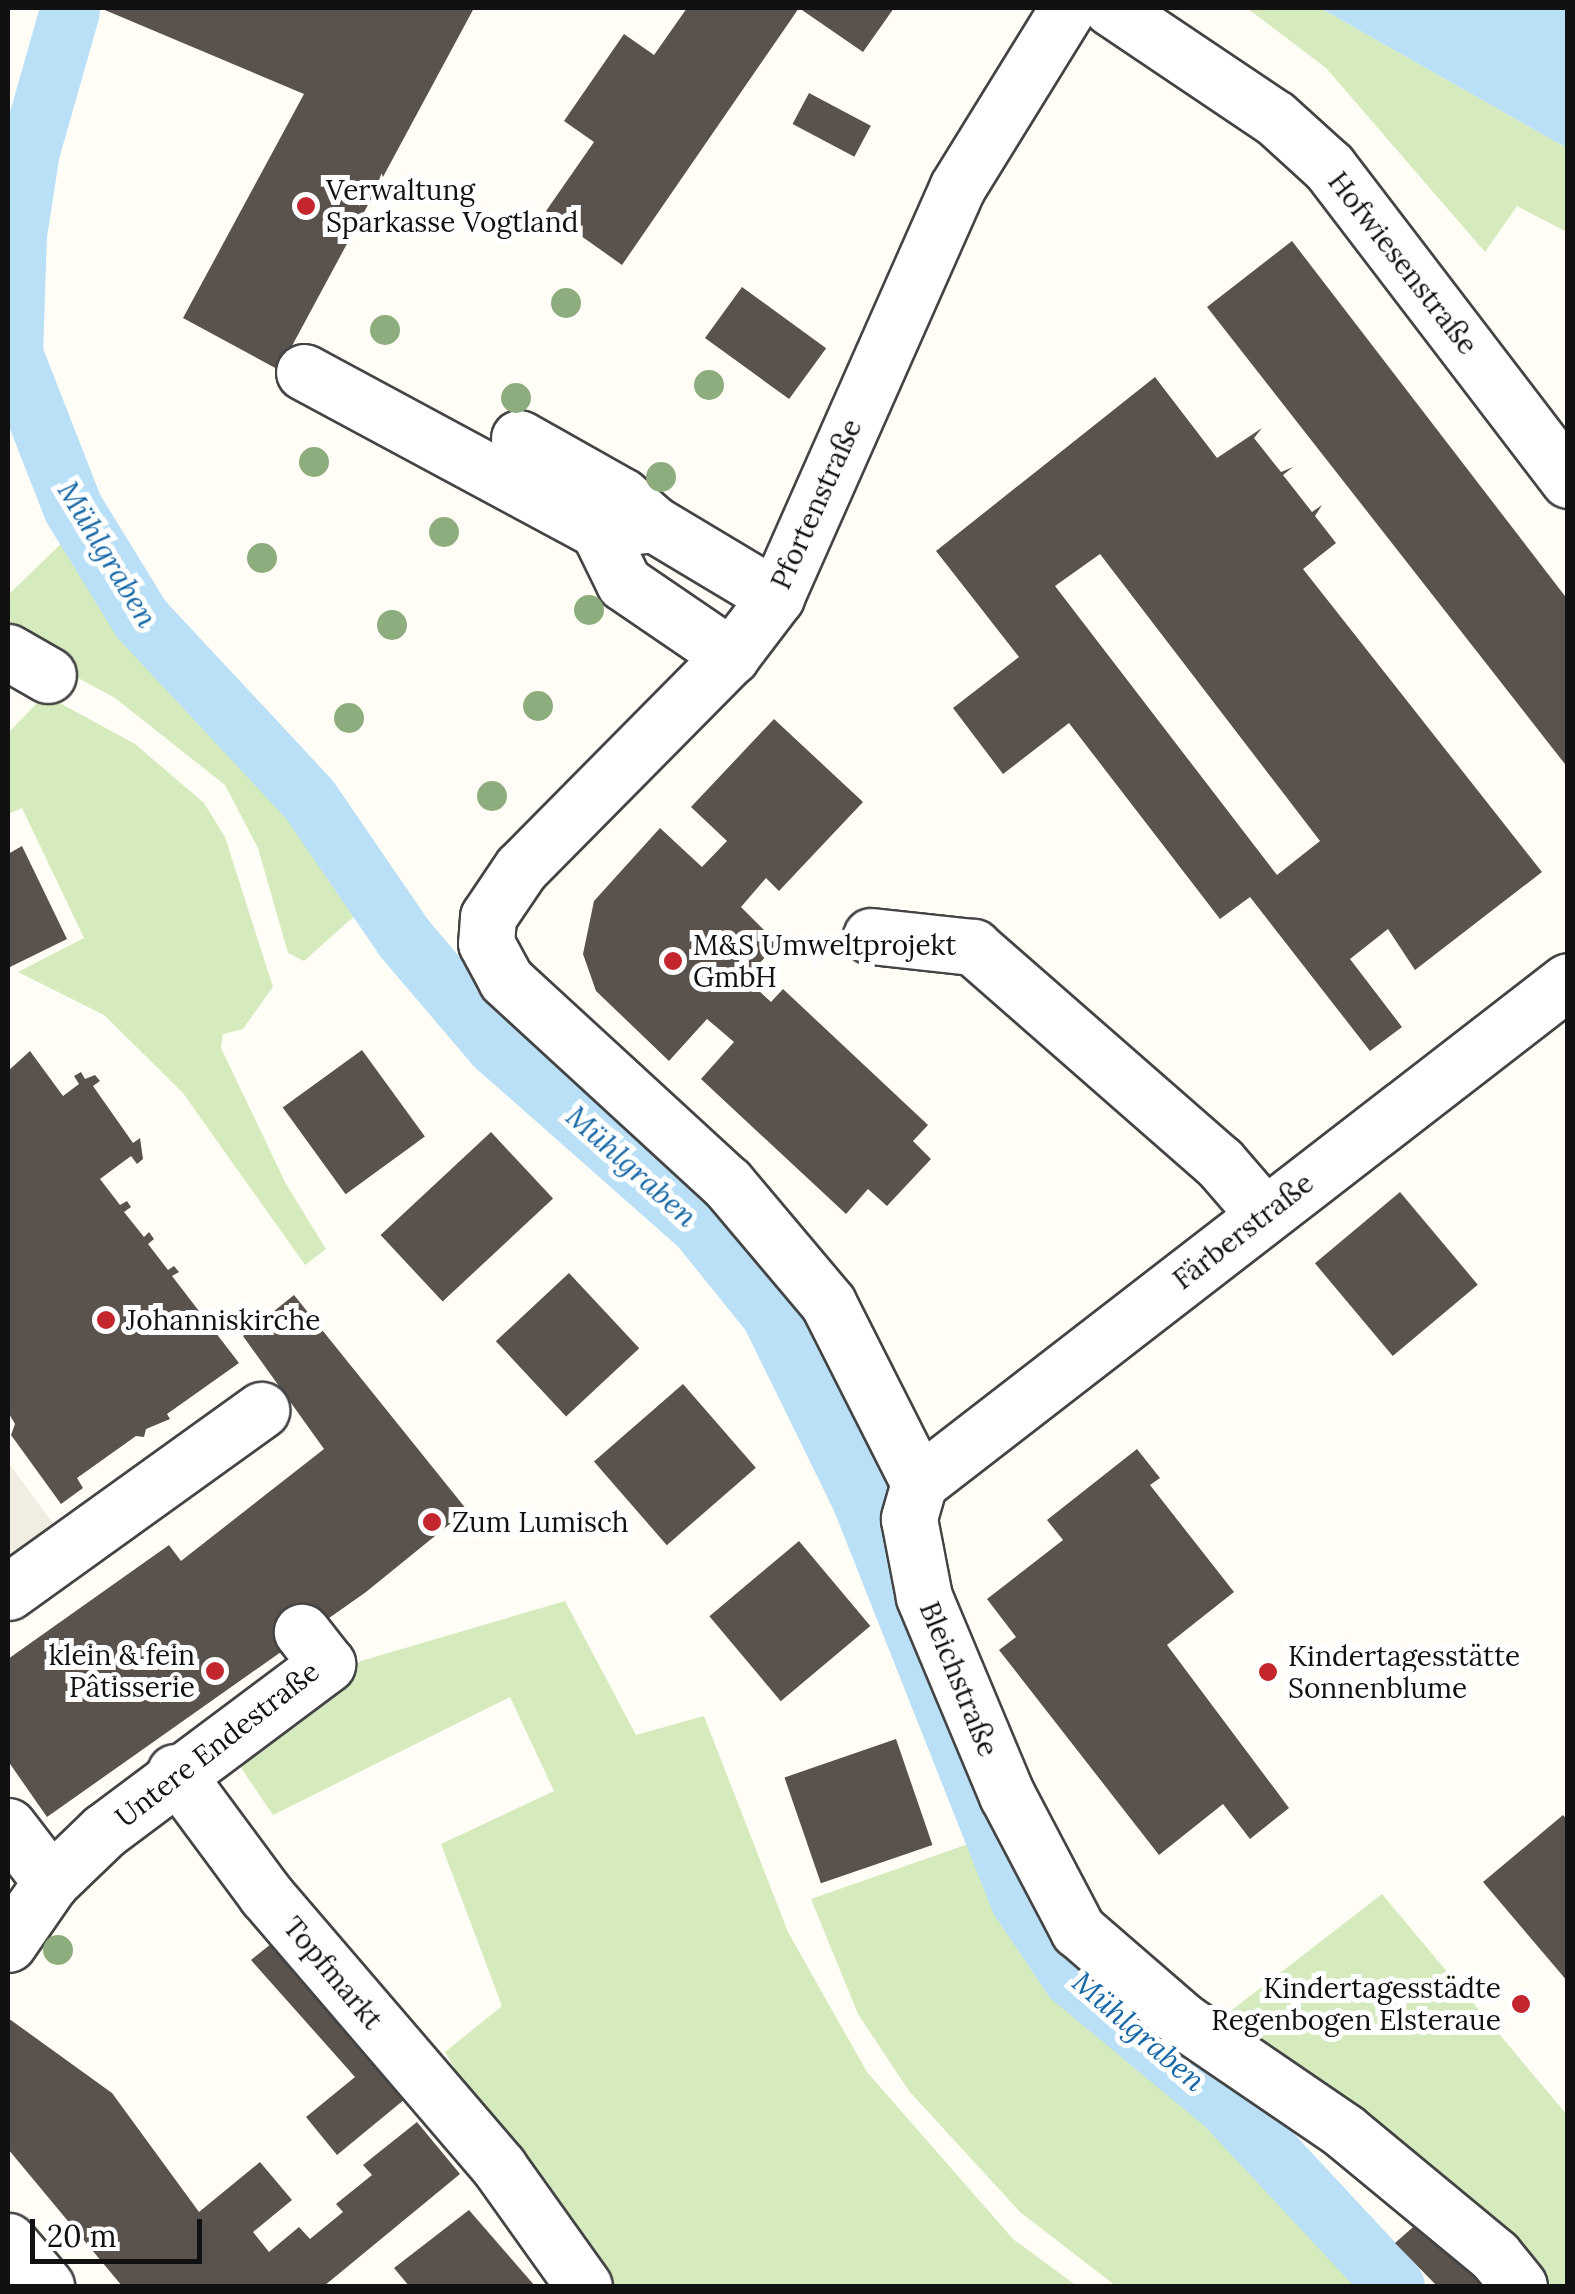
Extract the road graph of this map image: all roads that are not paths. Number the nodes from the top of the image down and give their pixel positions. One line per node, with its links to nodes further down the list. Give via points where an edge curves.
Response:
1 (1068, 8): 10 (street, Pfortenstraße, via 957,188)
2 (1111, 8): 5 (street, Hofwiesenstraße, via 1275,118 1329,167)
3 (304, 372): 8 (street)
4 (518, 438): 7 (street, via 622,496)
5 (1568, 480)
6 (478, 508): 9 (street)
7 (654, 524): 8 (street); 10 (street)
8 (598, 530): 9 (street)
9 (624, 582): 11 (street)
10 (776, 597): 11 (street, Pfortenstraße)
11 (731, 656): 16 (street, Pfortenstraße, via 521,868 488,917 486,943 506,980 727,1182 828,1303)
12 (871, 936): 14 (street, via 973,947 1219,1162)
13 (1568, 981): 14 (street, Färberstraße)
14 (1264, 1214): 16 (street, Färberstraße)
15 (261, 1410): 17 (street)
16 (919, 1483): 28 (street, Bleichstraße, via 909,1520 924,1597 1007,1795 1078,1930 1183,2021 1344,2131 1495,2256)
17 (8, 1592)
18 (302, 1632): 19 (street, Untere Endestraße, via 327,1664)
19 (175, 1772): 21 (street, Untere Endestraße); 27 (street, Topfmarkt, via 266,1894 499,2167)
20 (8, 1826): 21 (street)
21 (52, 1882): 22 (street, Untere Endestraße)
22 (8, 1944)
23 (8, 2241): 26 (street)
24 (8, 2275): 25 (street)
25 (18, 2286)
26 (46, 2286)
27 (584, 2286)
28 (1519, 2286)

